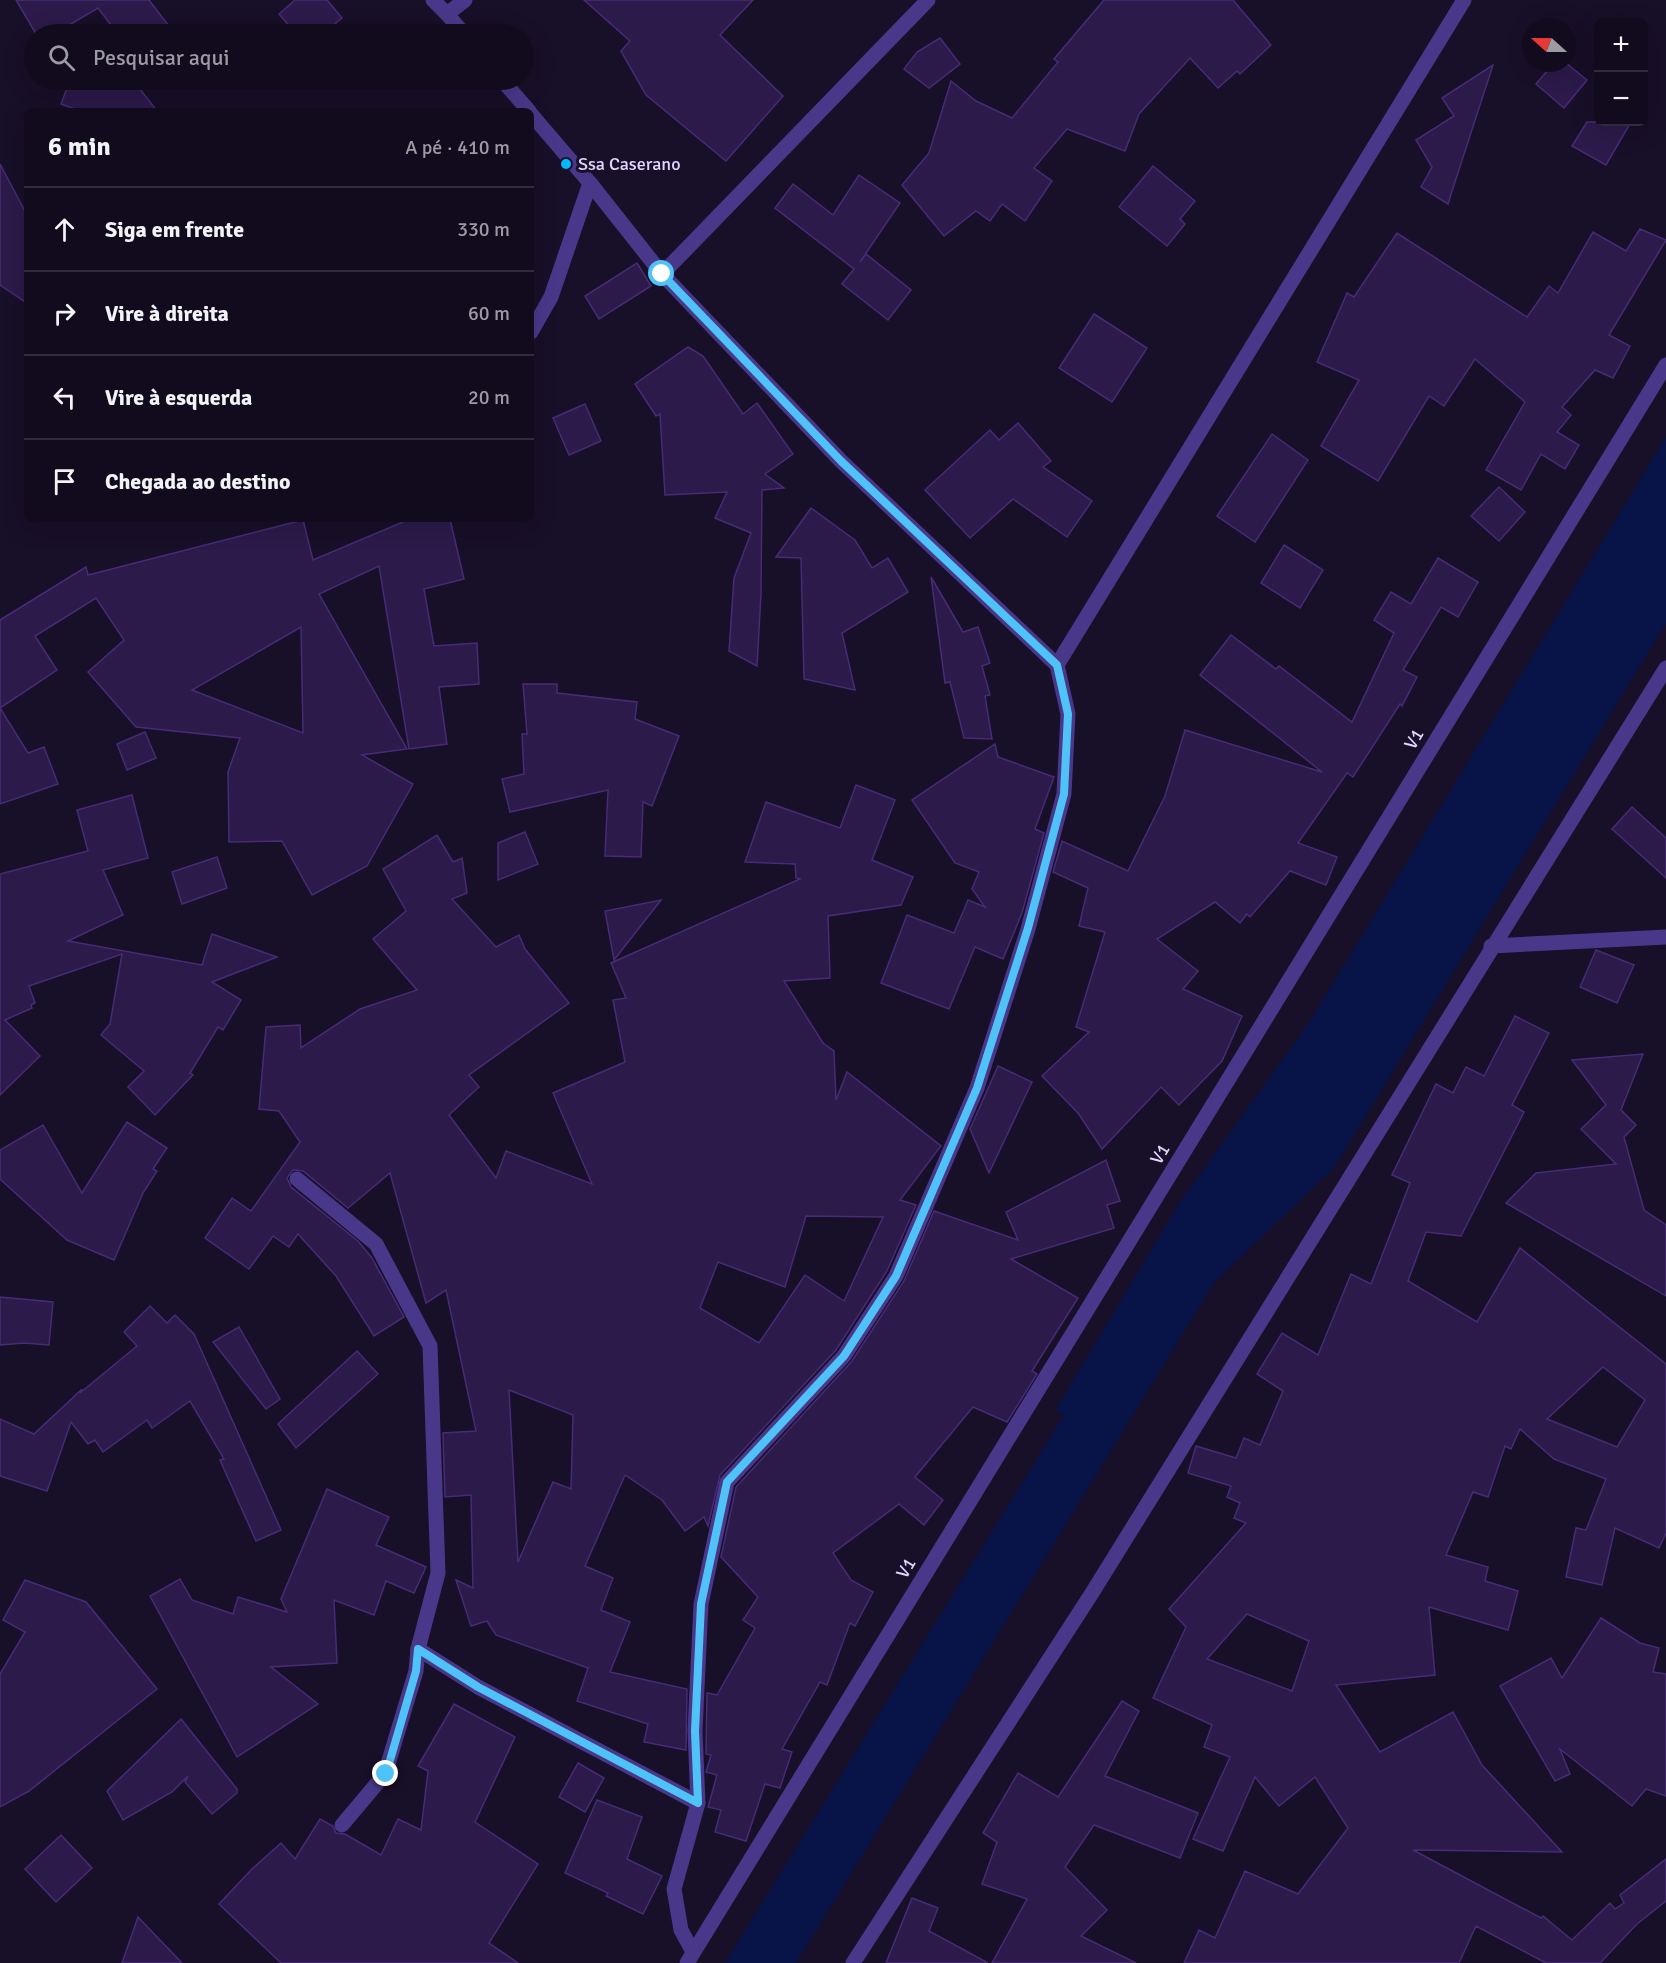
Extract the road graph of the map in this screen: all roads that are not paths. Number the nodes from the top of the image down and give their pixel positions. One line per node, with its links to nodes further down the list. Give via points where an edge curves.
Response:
1 (433, 0): 5 (street)
2 (465, 0): 5 (street)
3 (928, 0): 11 (street)
4 (1464, 0): 14 (street)
5 (447, 14): 6 (street)
6 (456, 24)
7 (511, 90): 8 (street)
8 (526, 108)
9 (534, 117): 10 (street)
10 (590, 183): 11 (street); 12 (street, via 550,297)
11 (662, 274): 14 (street, via 841,461)
12 (534, 326)
13 (1666, 365): 22 (street, V1)
14 (1057, 665): 20 (street, via 1068,714 1064,794 1028,928 977,1088 896,1276 844,1356 727,1482 701,1604 695,1731)
15 (1666, 668): 17 (street)
16 (1666, 937): 17 (street)
17 (1491, 946): 23 (street, via 1092,1593)
18 (297, 1179): 19 (street, via 376,1244 430,1346 438,1573)
19 (418, 1649): 20 (street, via 478,1687); 21 (street, via 416,1671 386,1774)
20 (698, 1803): 22 (street, via 674,1889)
21 (342, 1825)
22 (690, 1958)
23 (853, 1963)

